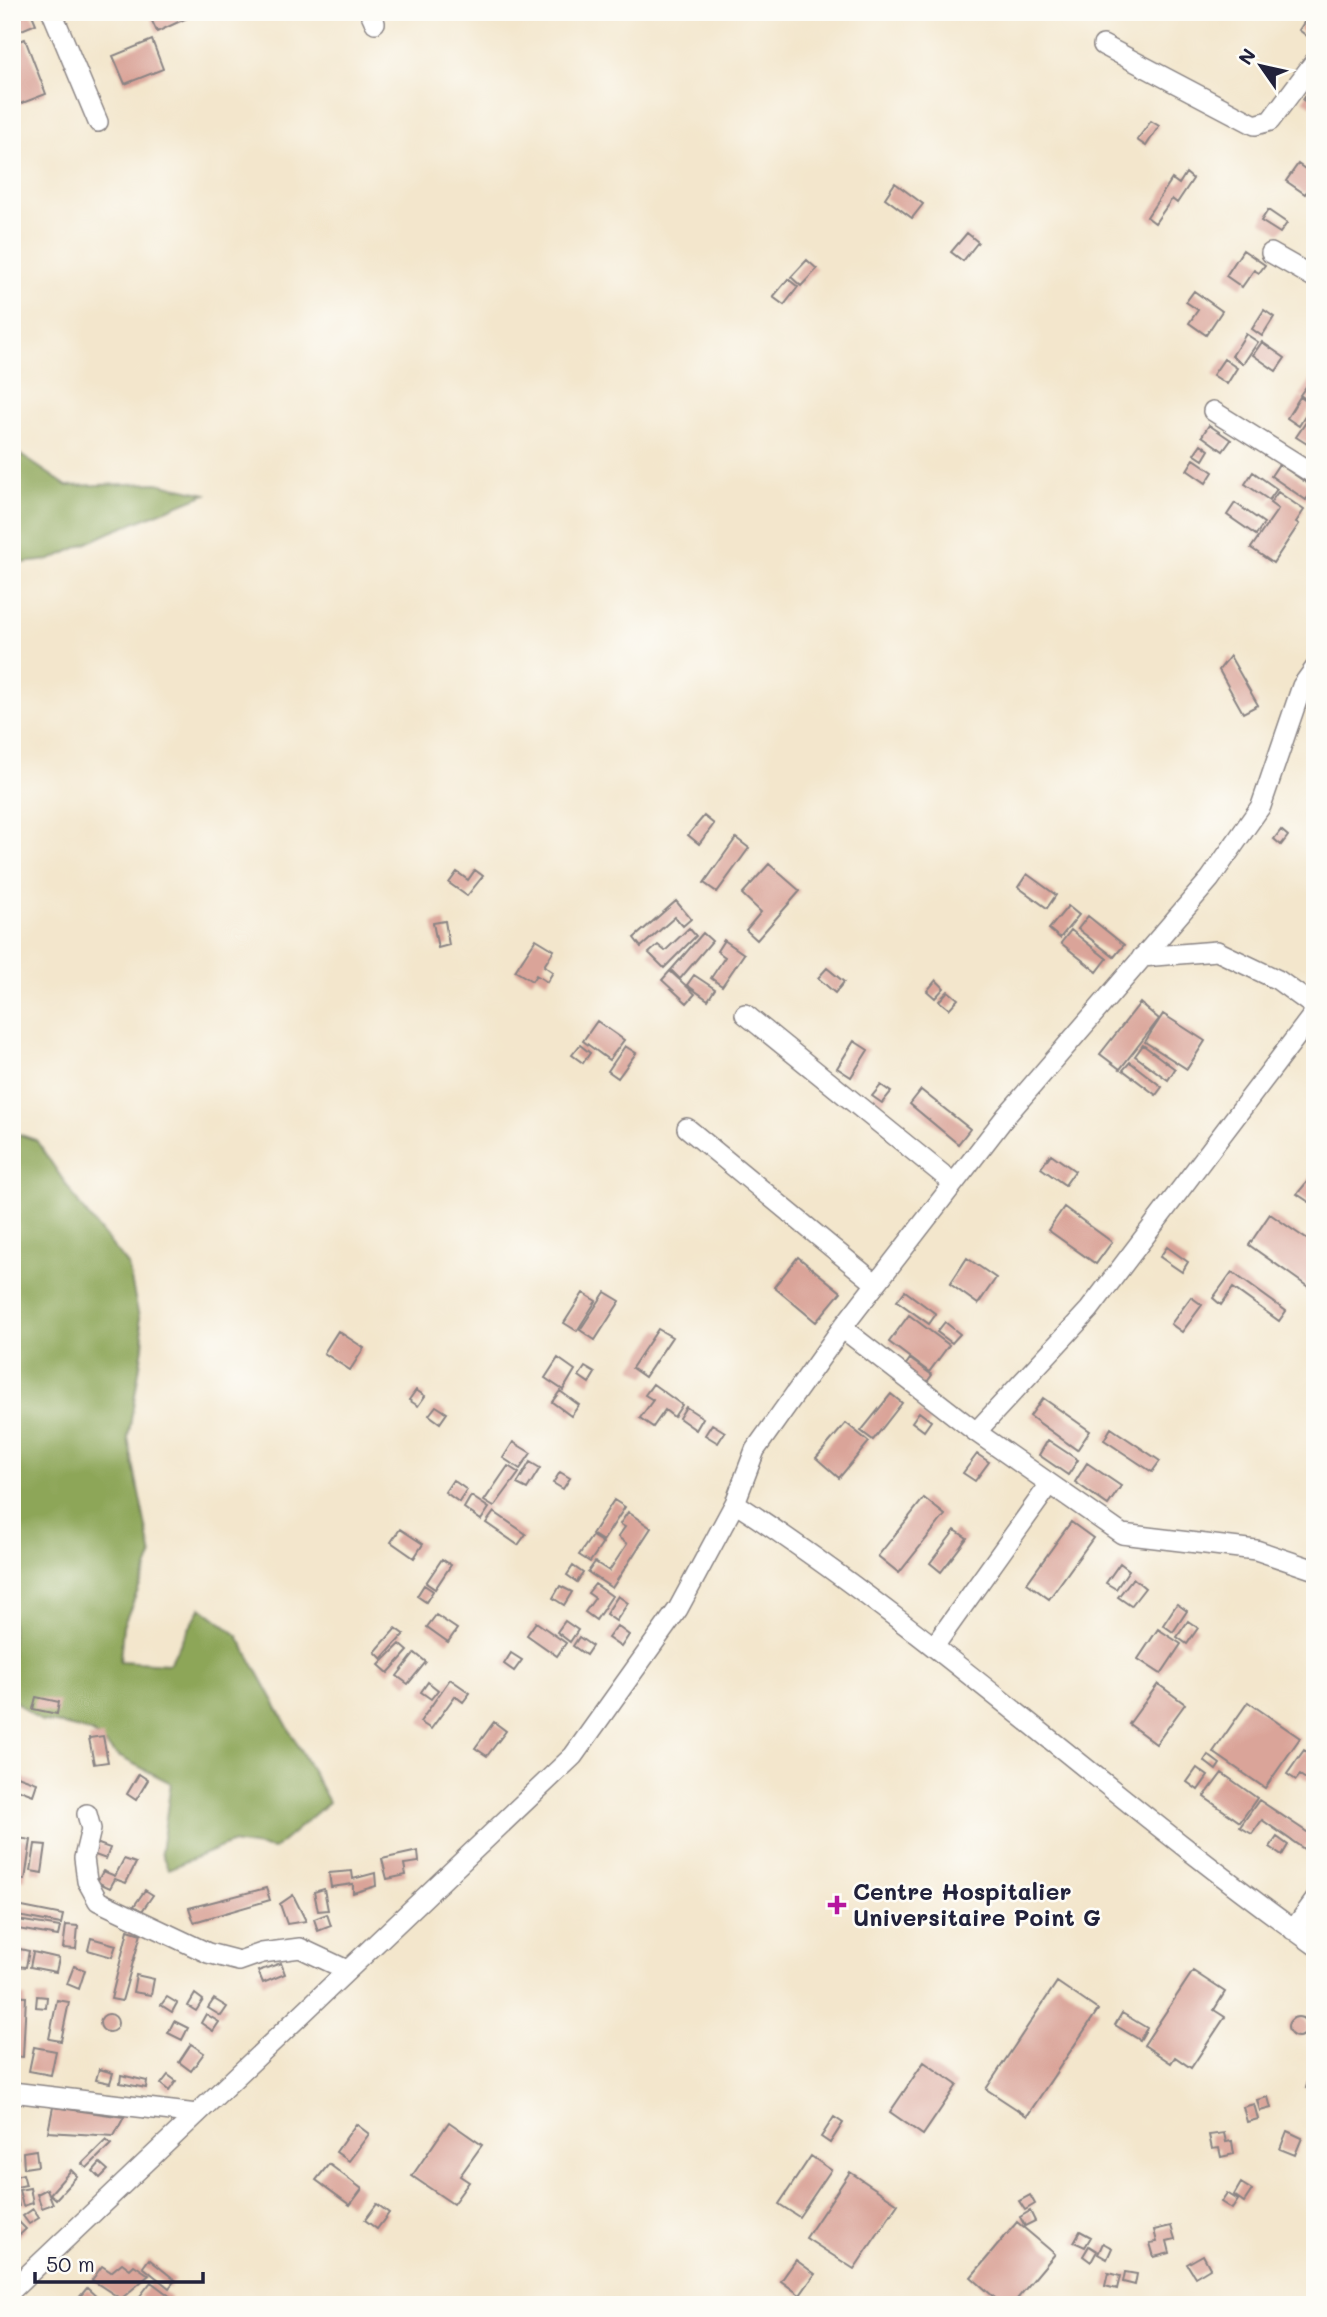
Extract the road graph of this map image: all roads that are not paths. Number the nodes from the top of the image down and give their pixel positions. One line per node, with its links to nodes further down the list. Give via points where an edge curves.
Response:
1 (52, 12): 4 (street)
2 (1103, 45): 3 (street, via 1255,125 1270,121)
3 (1313, 68)
4 (97, 122)
5 (1271, 253): 6 (street)
6 (1315, 278)
7 (1213, 411): 8 (street)
8 (1315, 475)
9 (1315, 668): 10 (street, via 1302,686 1261,806 1210,878)
10 (1142, 957): 11 (street, via 1217,951 1278,980); 15 (street)
11 (1315, 1007)
12 (1315, 1012): 18 (street, via 1089,1310)
13 (745, 1014): 15 (street)
14 (687, 1128): 16 (street)
15 (952, 1182): 16 (street)
16 (875, 1283): 17 (street)
17 (842, 1328): 18 (street); 20 (street, via 755,1450)
18 (976, 1432): 19 (street)
19 (1050, 1484): 21 (street, via 1122,1534 1256,1550); 22 (street)
20 (735, 1503): 22 (street); 27 (street, via 678,1609 573,1755)
21 (1315, 1570)
22 (935, 1645): 25 (street)
23 (87, 1814): 27 (street, via 91,1829 84,1858 87,1881 98,1901 208,1953 239,1961 300,1948)
24 (1315, 1900): 25 (street)
25 (1293, 1930): 26 (street)
26 (1315, 1945)
27 (347, 1970): 29 (street)
28 (12, 2092): 29 (street)
29 (197, 2113): 30 (street)
30 (12, 2290)

